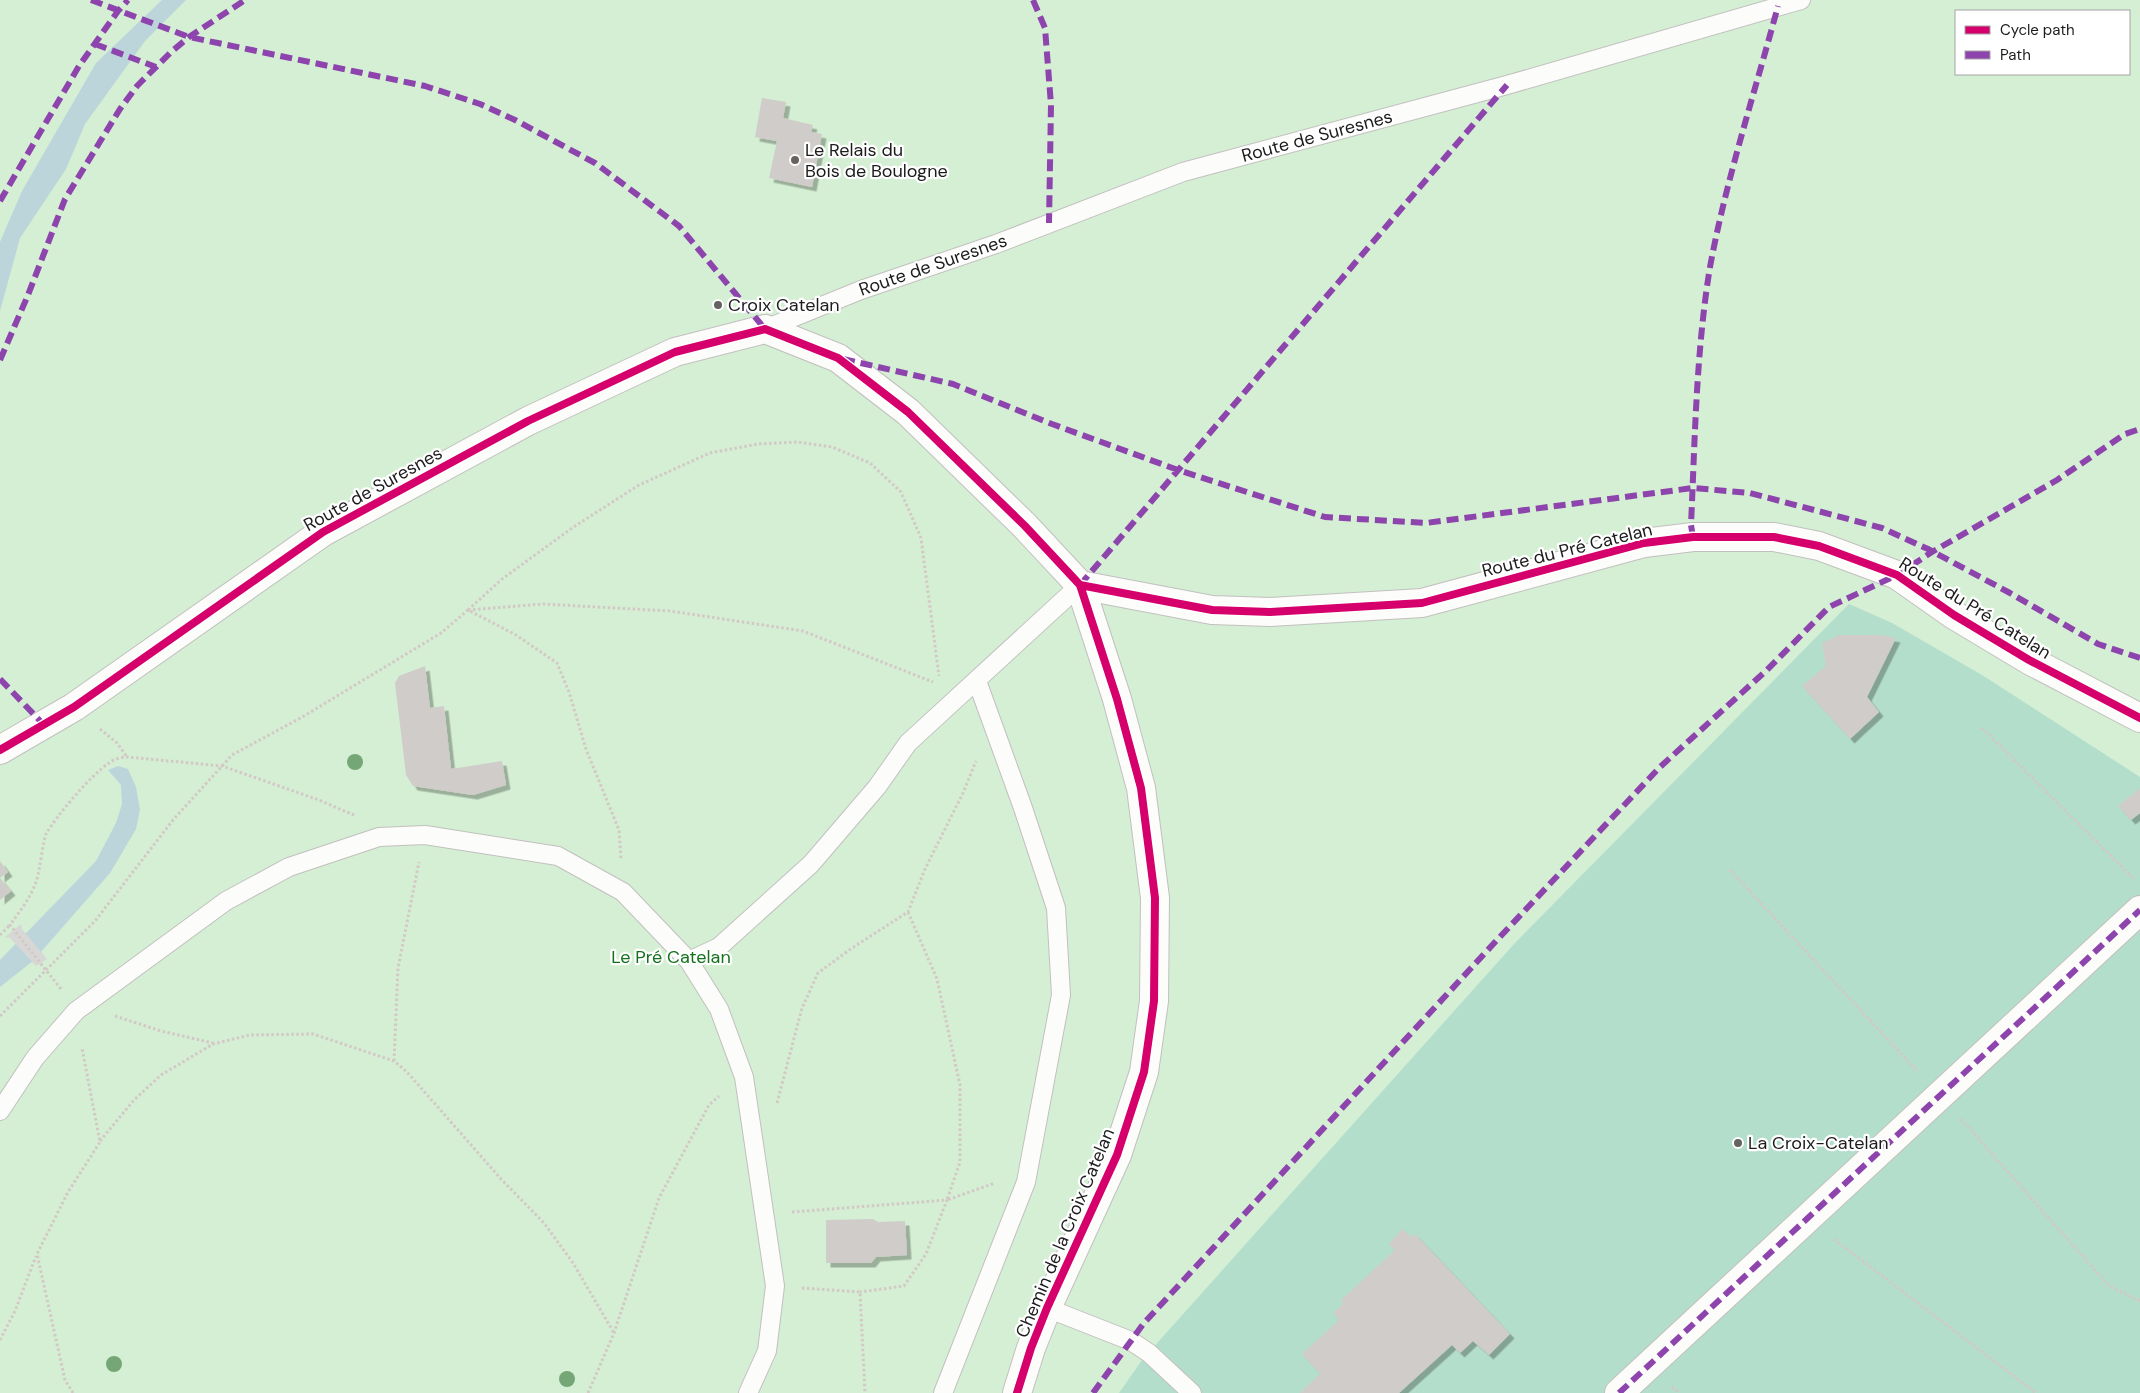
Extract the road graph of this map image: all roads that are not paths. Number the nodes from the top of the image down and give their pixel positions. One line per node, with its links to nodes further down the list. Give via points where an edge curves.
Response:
1 (1801, 0): 2 (lane, Route de Suresnes, via 1507,85 1183,172 996,244 861,290)
2 (765, 329): 3 (street, via 838,358 908,412 1026,526); 6 (street, Route de Suresnes, via 675,352 528,421 323,532 74,707)
3 (1080, 585): 4 (lane); 5 (street, Route du Pré Catelan, via 1212,610 1270,612 1422,603 1644,543 1693,537 1774,537 1819,546 1897,574 1954,615 2029,660); 10 (street, Chemin de la Croix Catelan, via 1141,788 1155,898 1154,1001 1144,1072 1117,1156)
4 (977, 681): 8 (lane, via 908,743 877,787 811,864 719,946); 12 (lane, via 1056,908 1061,995 1026,1182)
5 (2140, 718)
6 (0, 750)
7 (2140, 910): 15 (street)
8 (689, 961): 9 (lane, via 622,892 558,856 425,835 379,837 289,867 226,901 76,1011 35,1058); 11 (lane, via 719,1009 744,1077 766,1214 775,1286 767,1351)
9 (0, 1110)
10 (1047, 1308): 13 (street, Chemin de la Croix Catelan); 14 (lane, via 1131,1341 1149,1352)
11 (748, 1393)
12 (943, 1393)
13 (1017, 1393)
14 (1192, 1393)
15 (1619, 1393)

